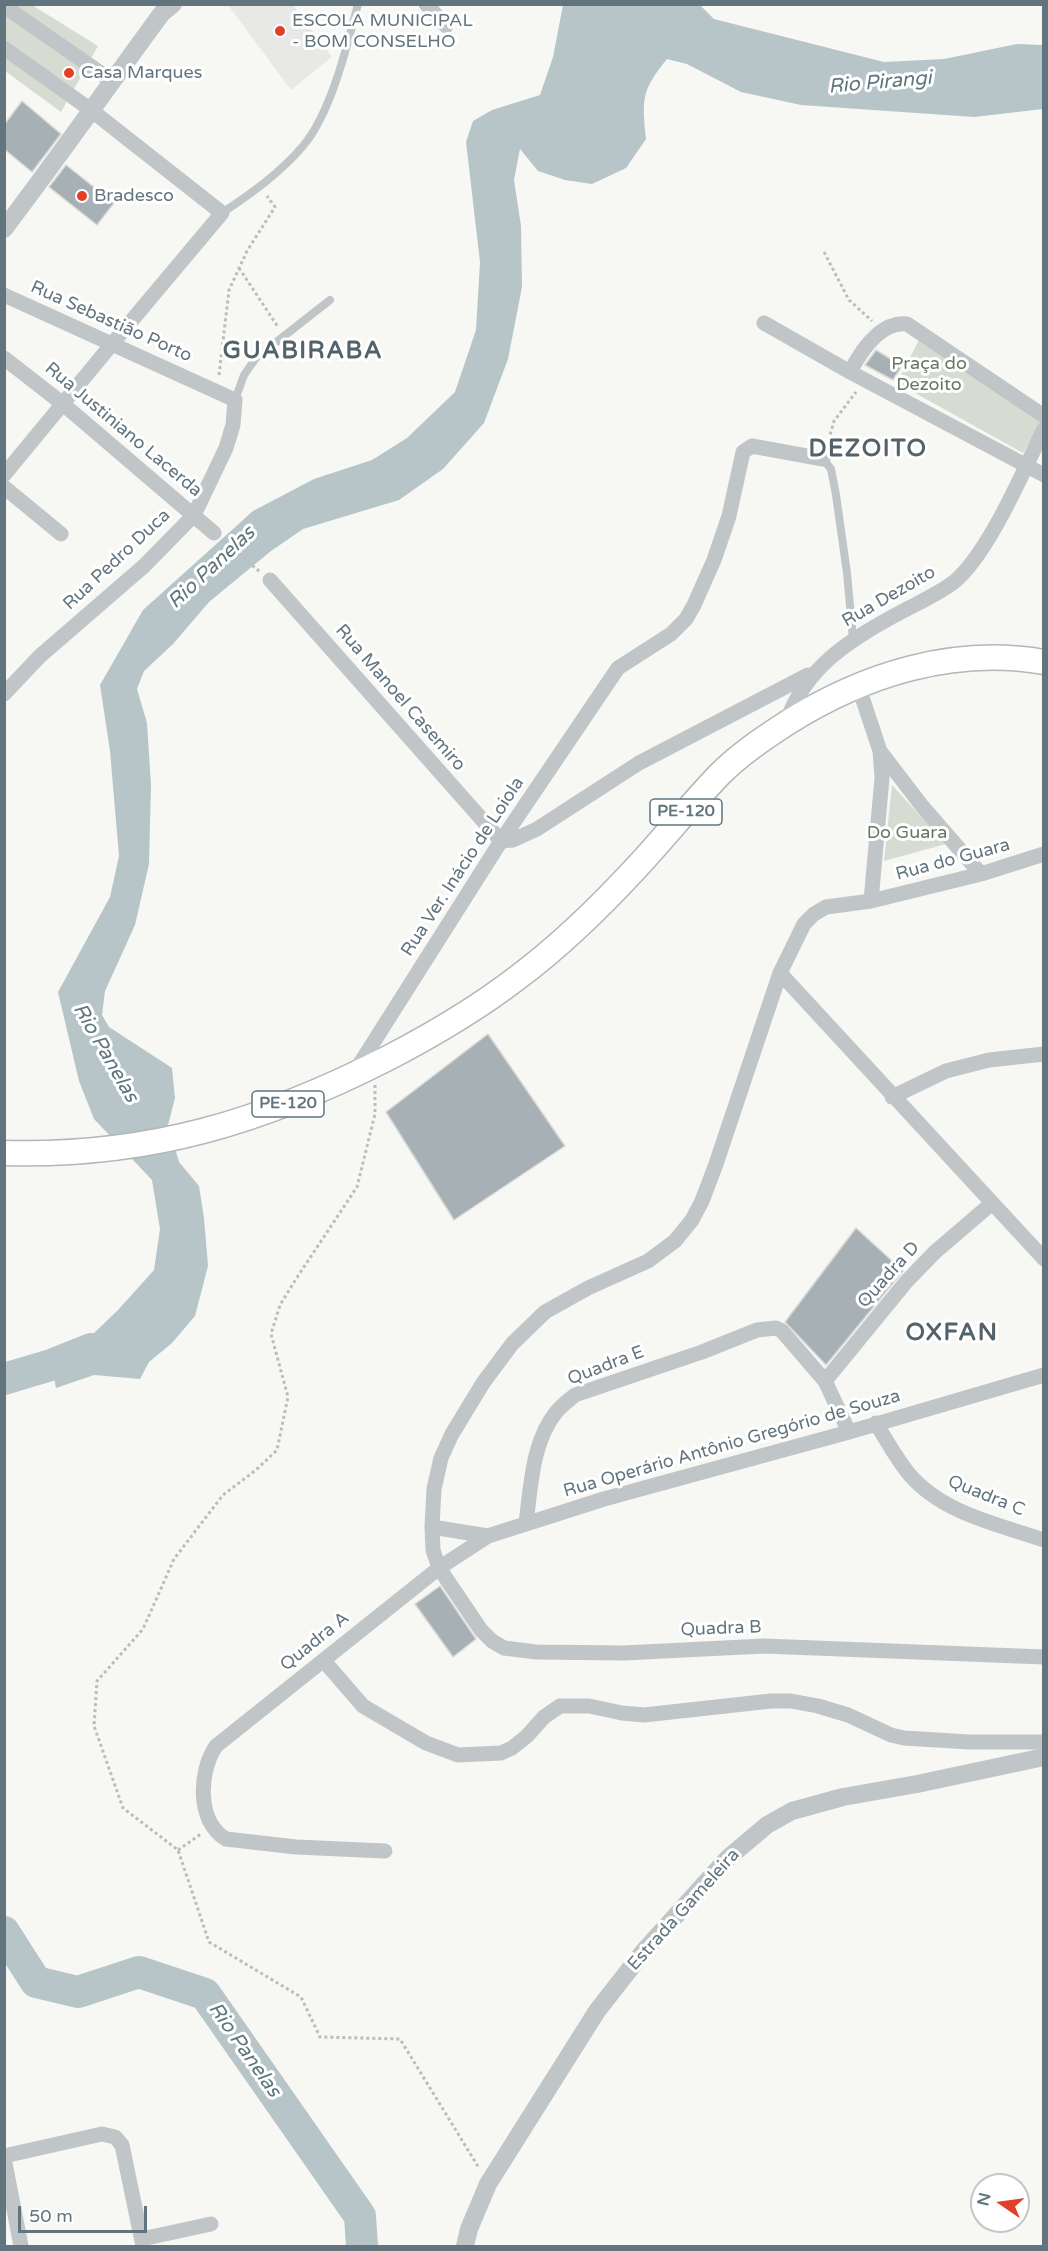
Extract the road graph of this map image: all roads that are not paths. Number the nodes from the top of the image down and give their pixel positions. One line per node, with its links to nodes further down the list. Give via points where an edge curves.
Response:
1 (357, 4): 9 (lane, via 345,56 318,123 304,145 261,188)
2 (426, 4): 5 (street)
3 (4, 6): 7 (street)
4 (163, 7): 7 (street)
5 (446, 26)
6 (4, 48): 8 (street)
7 (112, 81): 8 (street)
8 (91, 110): 9 (street); 10 (street)
9 (222, 213): 14 (street)
10 (4, 230)
11 (4, 295): 14 (street, Rua Sebastião Porto)
12 (330, 300): 17 (lane, via 256,358 244,375)
13 (764, 323): 16 (street)
14 (112, 344): 17 (street, Rua Sebastião Porto); 18 (street)
15 (4, 358): 18 (street, Rua Justiniano Lacerda)
16 (849, 372): 19 (street, via 877,334 891,325 907,324); 22 (street)
17 (235, 400): 26 (street, Rua Pedro Duca, via 226,448)
18 (63, 404): 23 (street); 26 (street, Rua Justiniano Lacerda)
19 (1044, 416)
20 (1044, 429): 22 (street, Rua Dezoito)
21 (823, 459): 30 (lane, via 831,469 836,495); 37 (street, Rua Ver. Inácio de Loiola, via 752,446 743,452 729,516 694,605 680,627 618,668)
22 (1025, 466): 24 (street); 30 (street, Rua Dezoito, via 975,558 955,580 932,597)
23 (4, 475)
24 (1044, 475)
25 (4, 487): 28 (street)
26 (194, 515): 27 (street, Rua Justiniano Lacerda); 34 (street, Rua Pedro Duca)
27 (214, 533)
28 (61, 534)
29 (270, 580): 37 (street, Rua Manoel Casemiro)
30 (853, 639): 32 (street, Rua Dezoito)
31 (1044, 662): 33 (main road, PE-120, via 1021,658 957,659 912,667)
32 (815, 672): 35 (street, Rua Dezoito, via 800,690); 37 (street, via 639,763 537,829)
33 (858, 686): 35 (main road, PE-120, via 820,702); 36 (street)
34 (4, 694)
35 (785, 725): 43 (main road, PE-120, via 721,773 589,916 518,977 416,1043)
36 (880, 751): 39 (street); 40 (street, via 882,800)
37 (501, 841): 43 (street, Rua Ver. Inácio de Loiola)
38 (1044, 854): 39 (street, Rua do Guara)
39 (981, 873): 40 (street, Rua do Guara)
40 (871, 901): 41 (street, Rua do Guara, via 826,908 814,914 804,924)
41 (780, 973): 44 (street); 53 (street, Rua do Guara, via 716,1164 692,1220 675,1240 648,1261 545,1312 512,1344 483,1383 441,1458)
42 (1044, 1054): 44 (street, via 989,1060 946,1071)
43 (363, 1071): 45 (main road, PE-120, via 300,1100 198,1134 74,1152)
44 (892, 1097): 46 (street)
45 (4, 1153)
46 (991, 1204): 47 (street); 49 (street, Quadra D, via 906,1282)
47 (1044, 1259)
48 (1044, 1375): 50 (street, Rua Operário Antônio Gregório de Souza)
49 (825, 1381): 51 (street); 52 (street, Quadra E, via 782,1331 771,1328 575,1395 558,1409 540,1442)
50 (876, 1423): 51 (street, Rua Operário Antônio Gregório de Souza); 55 (street, Quadra C, via 909,1474 934,1497 962,1512)
51 (849, 1432): 52 (street, Rua Operário Antônio Gregório de Souza)
52 (526, 1523): 54 (street, Rua Operário Antônio Gregório de Souza)
53 (432, 1527): 54 (street); 56 (street, Rua do Guara)
54 (488, 1536): 56 (street, Rua Operário Antônio Gregório de Souza)
55 (1044, 1540)
56 (439, 1568): 57 (street, Quadra B, via 481,1630 504,1648 624,1653 764,1646); 58 (street, Quadra A)
57 (1044, 1657)
58 (324, 1661): 59 (street, via 363,1706 426,1743 459,1755 501,1753 512,1748 560,1707 589,1706 644,1715 771,1701 791,1701 848,1714 904,1738); 61 (street, Quadra A, via 216,1746 206,1764 203,1784 207,1812 217,1833 226,1839)
59 (1044, 1742)
60 (1044, 1757): 66 (street, Estrada Gameleira, via 843,1797 792,1811 766,1825 728,1858 644,1951 597,2011 488,2184)
61 (385, 1851)
62 (4, 2157): 64 (street, via 102,2134 115,2137 122,2145); 65 (street)
63 (211, 2224): 64 (street)
64 (142, 2243)
65 (21, 2247)
66 (465, 2247)

